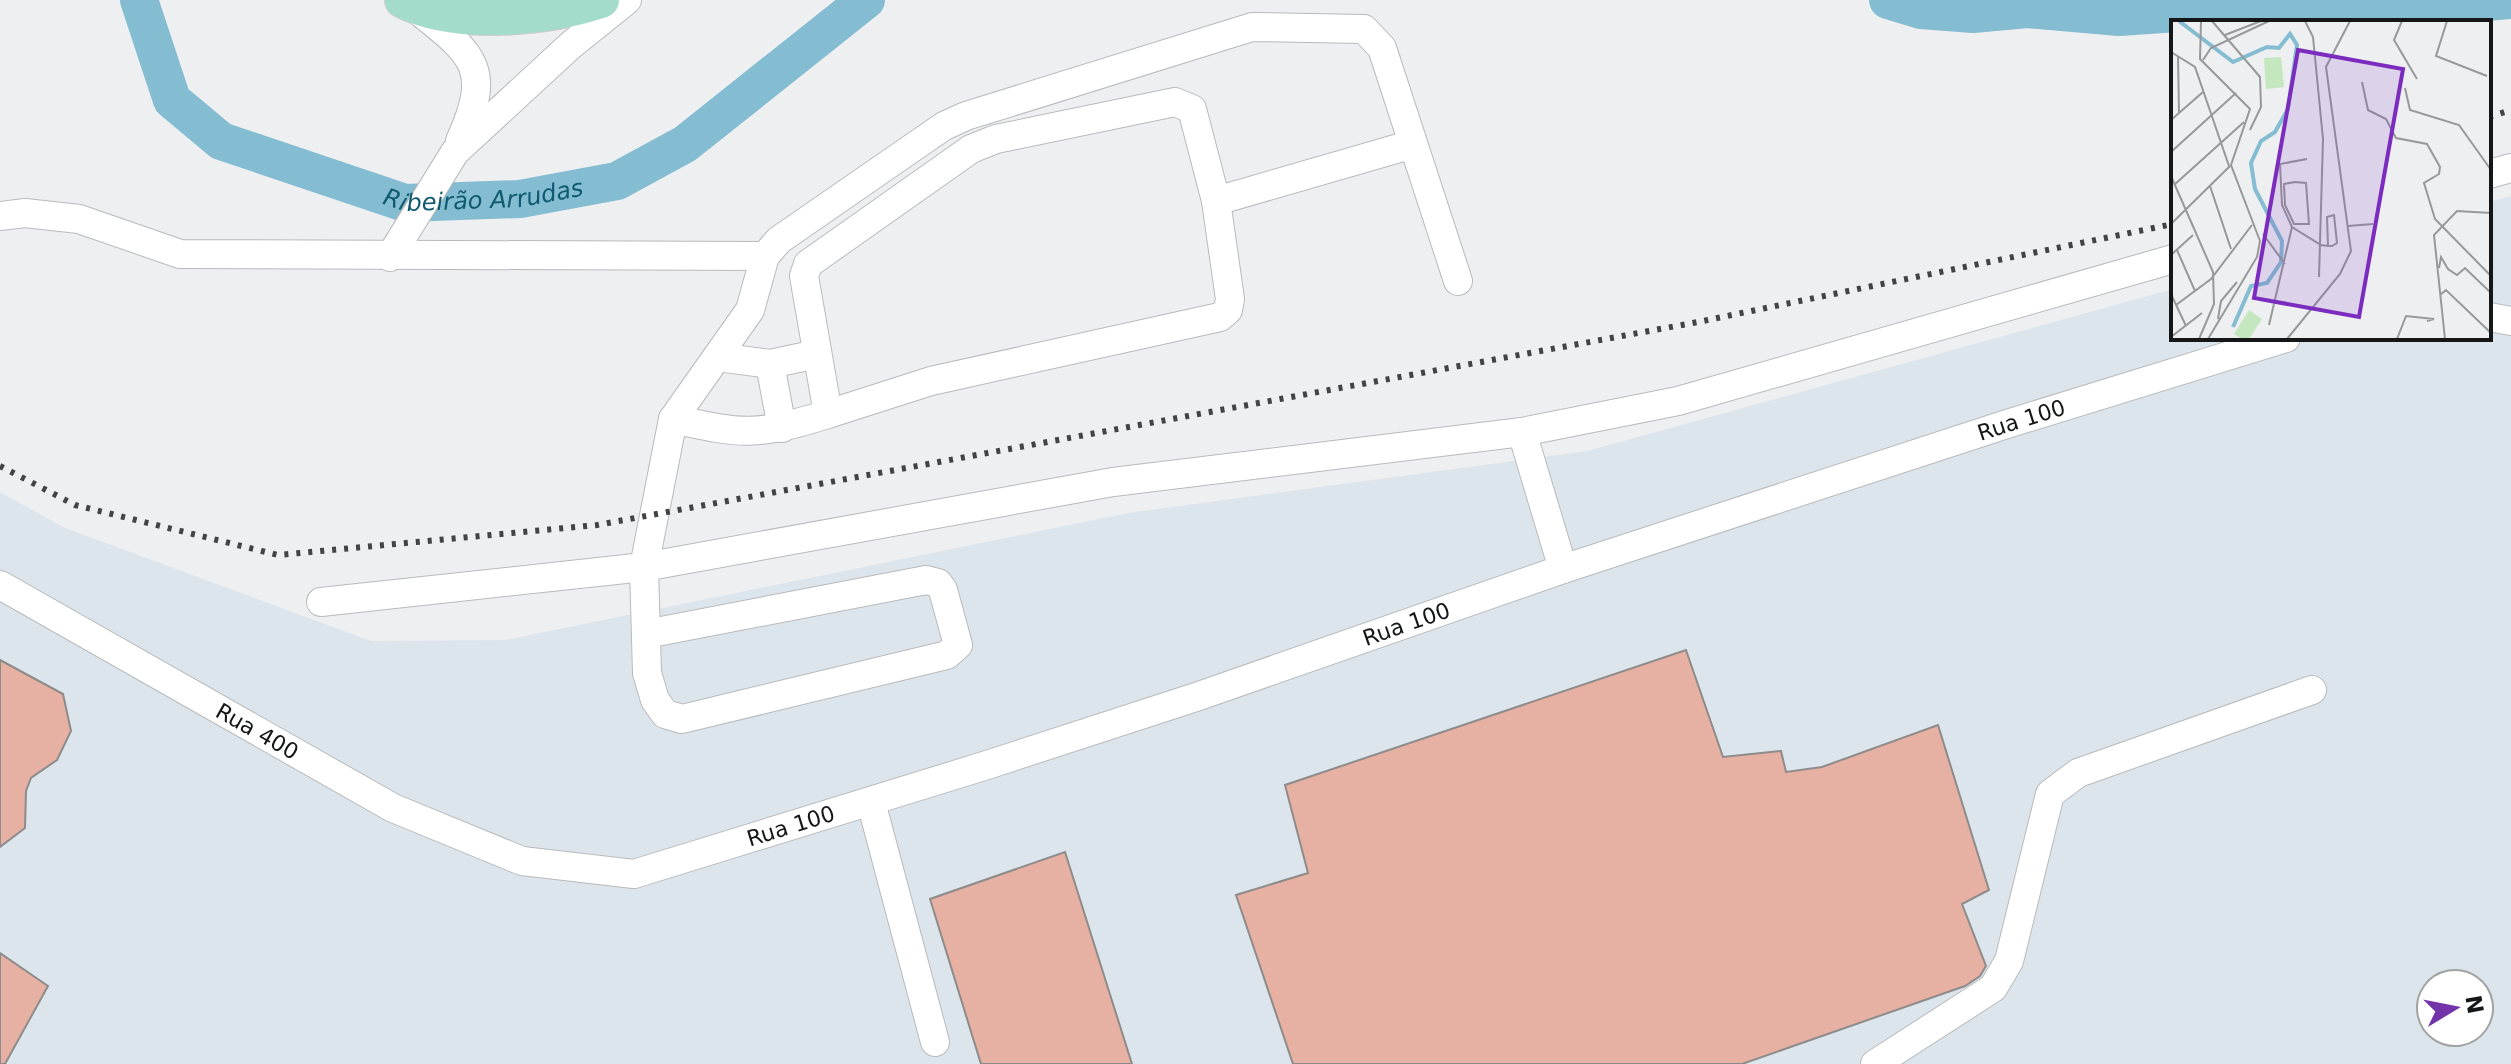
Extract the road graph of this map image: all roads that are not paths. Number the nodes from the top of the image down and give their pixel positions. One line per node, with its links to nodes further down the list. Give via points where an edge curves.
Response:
1 (601, 0): 3 (main road, via 532,15 498,16)
2 (627, 0): 5 (lane, via 571,45)
3 (406, 2): 5 (lane, via 460,44 476,74 476,104)
4 (1413, 144): 8 (lane); 11 (lane, via 1382,48 1364,29 1252,27 944,126 779,240); 13 (lane)
5 (448, 163): 10 (lane)
6 (2511, 168): 7 (lane)
7 (2491, 173)
8 (1216, 201): 17 (lane, via 1192,109 1175,102 996,139 971,149 804,269); 20 (lane, via 1230,299 1220,317 931,381)
9 (0, 216): 10 (lane, via 79,219 180,254)
10 (395, 248): 11 (lane)
11 (765, 256): 18 (lane, via 750,310)
12 (2171, 260): 23 (lane, via 1678,401)
13 (1458, 281)
14 (2491, 317): 15 (lane)
15 (2511, 321)
16 (2280, 340): 25 (lane, Rua 100)
17 (817, 354): 19 (lane); 20 (lane)
18 (717, 357): 19 (lane); 21 (lane)
19 (770, 364): 22 (lane)
20 (828, 414): 22 (lane)
21 (673, 419): 22 (lane, via 736,433); 24 (lane)
22 (782, 428)
23 (1522, 432): 24 (lane, via 1113,482); 25 (lane)
24 (644, 567): 27 (lane); 28 (lane)
25 (1563, 569): 30 (lane, Rua 100, via 1196,697)
26 (0, 585): 31 (lane, Rua 400, via 393,808)
27 (321, 602)
28 (646, 634): 28 (lane, via 926,580 943,590 958,645 947,655 682,719 665,714 655,700 647,673)
29 (2312, 690): 33 (lane, via 2078,773 2050,794 2009,961 1993,988)
30 (871, 802): 31 (lane, Rua 100, via 634,874); 32 (lane)
31 (522, 861)
32 (935, 1042)
33 (1875, 1064)

